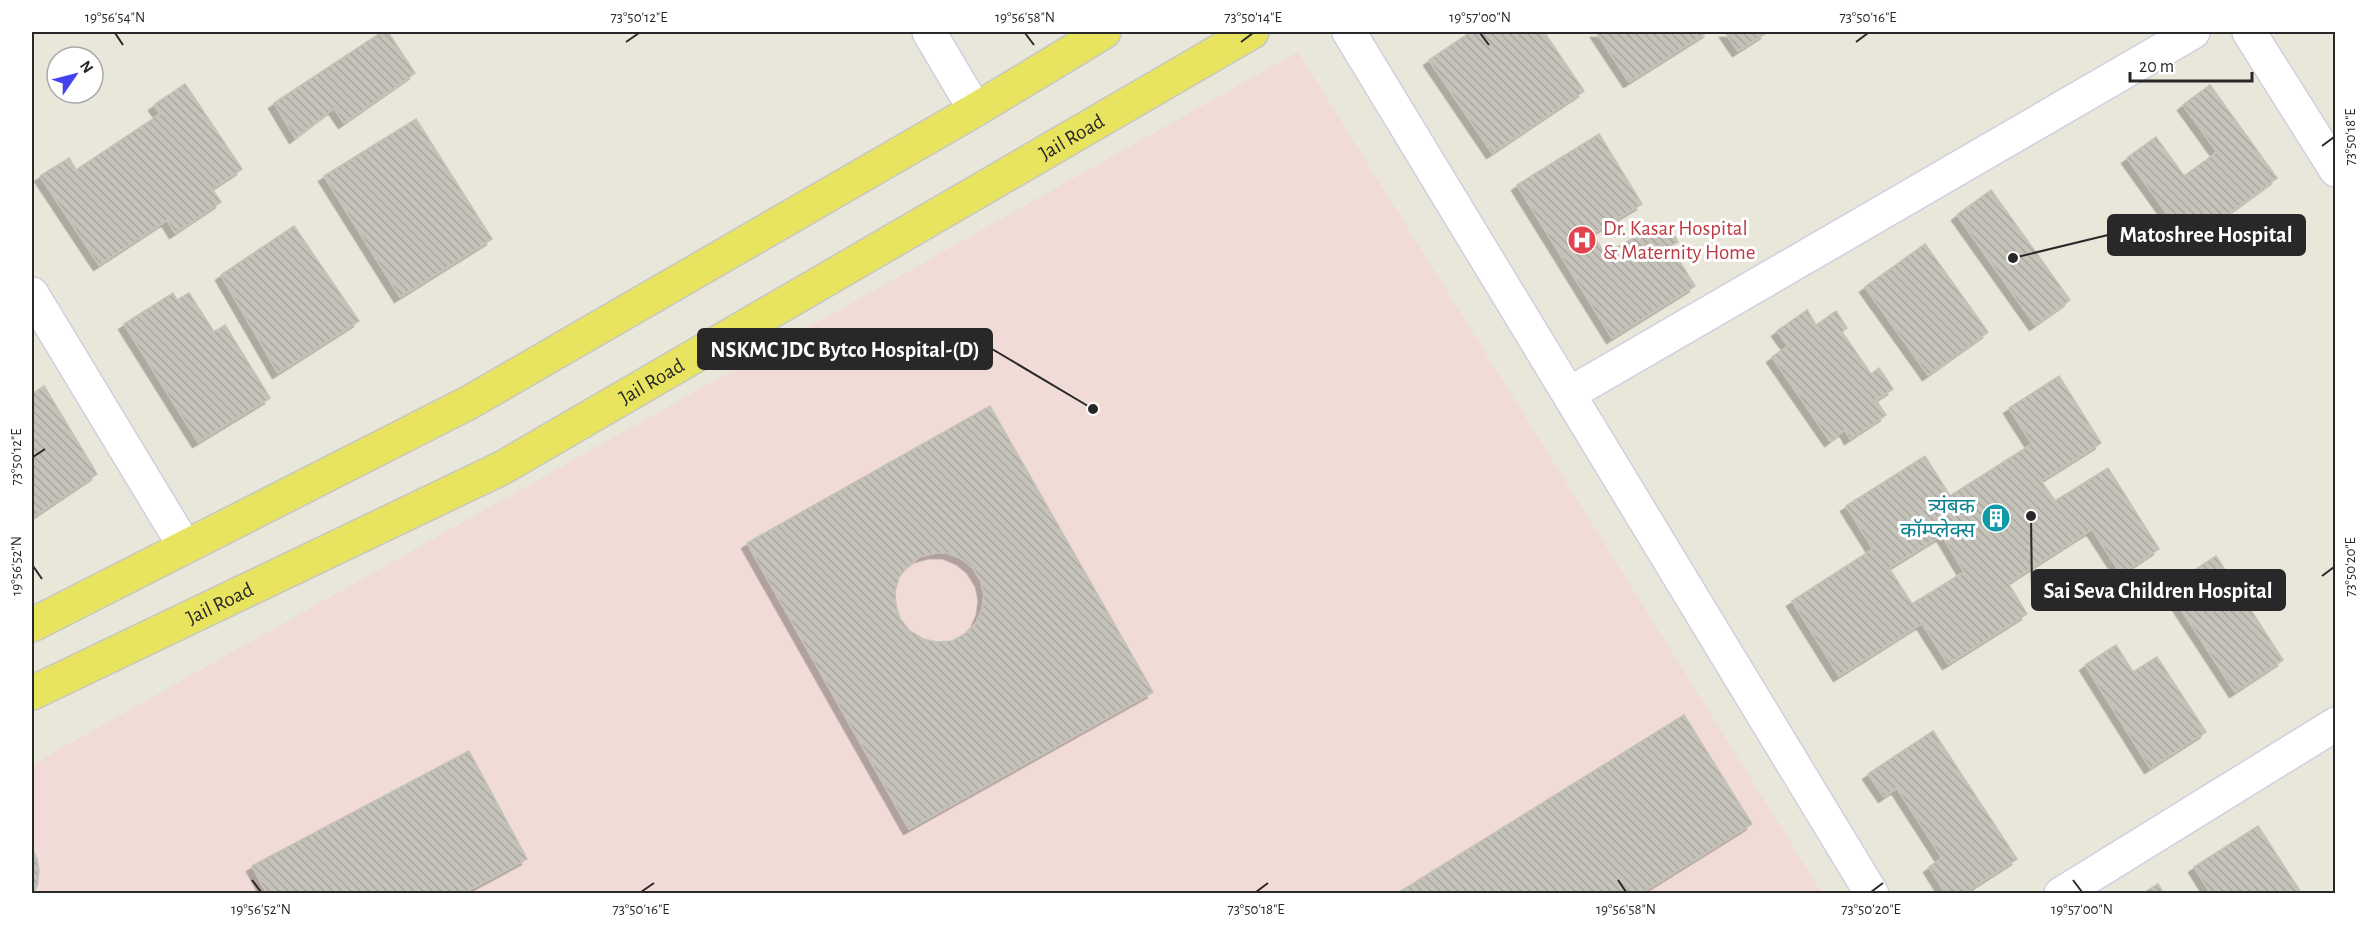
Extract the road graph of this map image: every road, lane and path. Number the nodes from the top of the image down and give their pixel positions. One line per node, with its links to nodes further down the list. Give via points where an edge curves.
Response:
1 (929, 32): 7 (street)
2 (1104, 32): 7 (main road)
3 (1252, 32): 13 (main road, Jail Road, via 502,468)
4 (1349, 32): 10 (street)
5 (2193, 32): 10 (street)
6 (2249, 32): 8 (street)
7 (975, 110): 11 (main road, via 470,402)
8 (2336, 171)
9 (32, 294): 11 (street)
10 (1569, 394): 15 (street)
11 (185, 548): 12 (main road)
12 (32, 625)
13 (32, 693)
14 (2336, 724): 16 (street)
15 (1872, 894)
16 (2061, 894)

